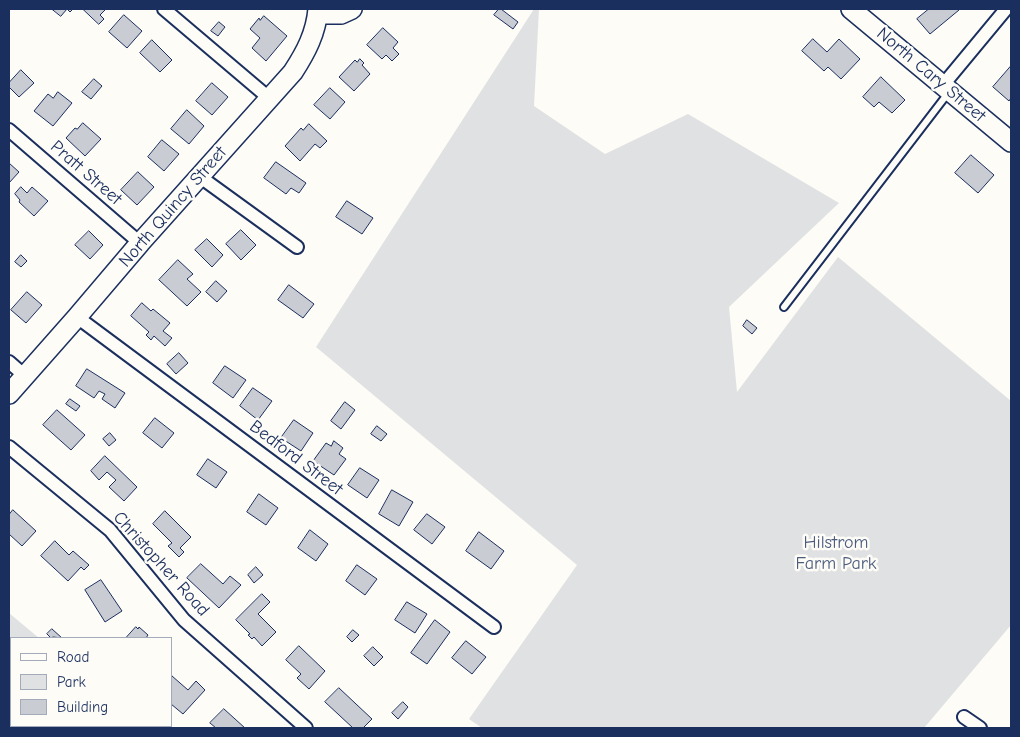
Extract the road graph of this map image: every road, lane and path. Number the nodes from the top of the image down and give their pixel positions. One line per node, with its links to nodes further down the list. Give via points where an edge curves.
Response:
1 (164, 9): 7 (street)
2 (352, 9): 5 (main road, via 341,14)
3 (851, 9): 6 (main road, North Cary Street)
4 (1006, 9): 6 (street)
5 (318, 11): 7 (main road, North Quincy Street, via 304,56)
6 (946, 88): 9 (main road, North Cary Street); 13 (lane)
7 (269, 98): 10 (main road, North Quincy Street)
8 (9, 130): 11 (street, Pratt Street)
9 (1011, 142)
10 (200, 176): 11 (main road, North Quincy Street); 12 (street)
11 (140, 243): 14 (main road, North Quincy Street)
12 (297, 247)
13 (784, 307)
14 (77, 317): 16 (main road, North Quincy Street); 19 (street, Bedford Street)
15 (9, 362): 16 (street)
16 (25, 376): 17 (main road, North Quincy Street)
17 (9, 394)
18 (9, 447): 21 (street, Christopher Road, via 110,530 184,620)
19 (494, 627)
20 (964, 717): 22 (street)
21 (306, 728)
22 (980, 728)

